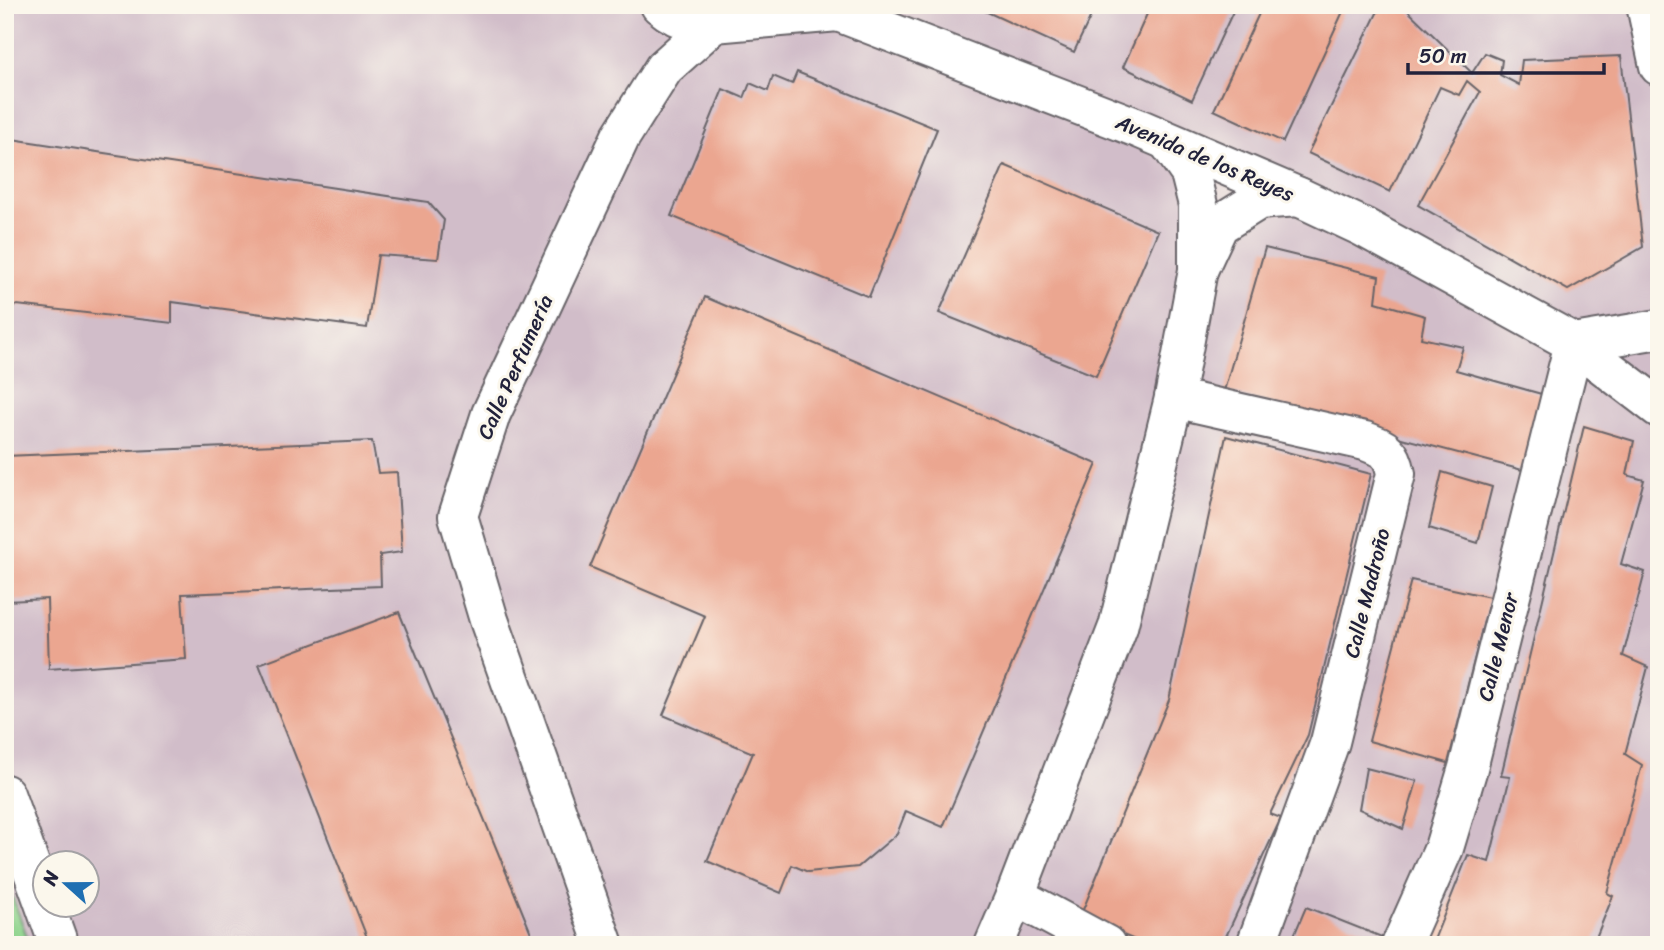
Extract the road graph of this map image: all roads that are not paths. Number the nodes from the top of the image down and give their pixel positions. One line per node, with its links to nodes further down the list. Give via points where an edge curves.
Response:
1 (660, 5): 5 (street, via 684,20)
2 (748, 5): 5 (street, Calle Perfumería)
3 (1646, 5): 6 (street)
4 (829, 8): 5 (street); 7 (street, Avenida de los Reyes)
5 (714, 23): 17 (street, Calle Perfumería, via 664,68 621,135 491,414 458,516 489,620)
6 (1659, 66)
7 (1169, 143): 8 (street, Avenida de los Reyes); 9 (street, via 1190,173 1198,205)
8 (1299, 197): 9 (street, via 1259,200 1219,225); 11 (street, Avenida de los Reyes)
9 (1198, 270): 12 (street)
10 (1659, 329): 11 (street)
11 (1574, 343): 13 (street, Avenida de los Reyes); 21 (street, Calle Menor, via 1464,779 1444,848)
12 (1174, 398): 15 (street, via 1118,627); 20 (street, Calle Madroño, via 1366,441 1394,459 1396,474 1331,742)
13 (1659, 408)
14 (5, 794): 16 (street)
15 (1015, 896): 18 (street); 19 (street)
16 (59, 945)
17 (604, 945)
18 (994, 945)
19 (1106, 945)
20 (1256, 945)
21 (1401, 945)

